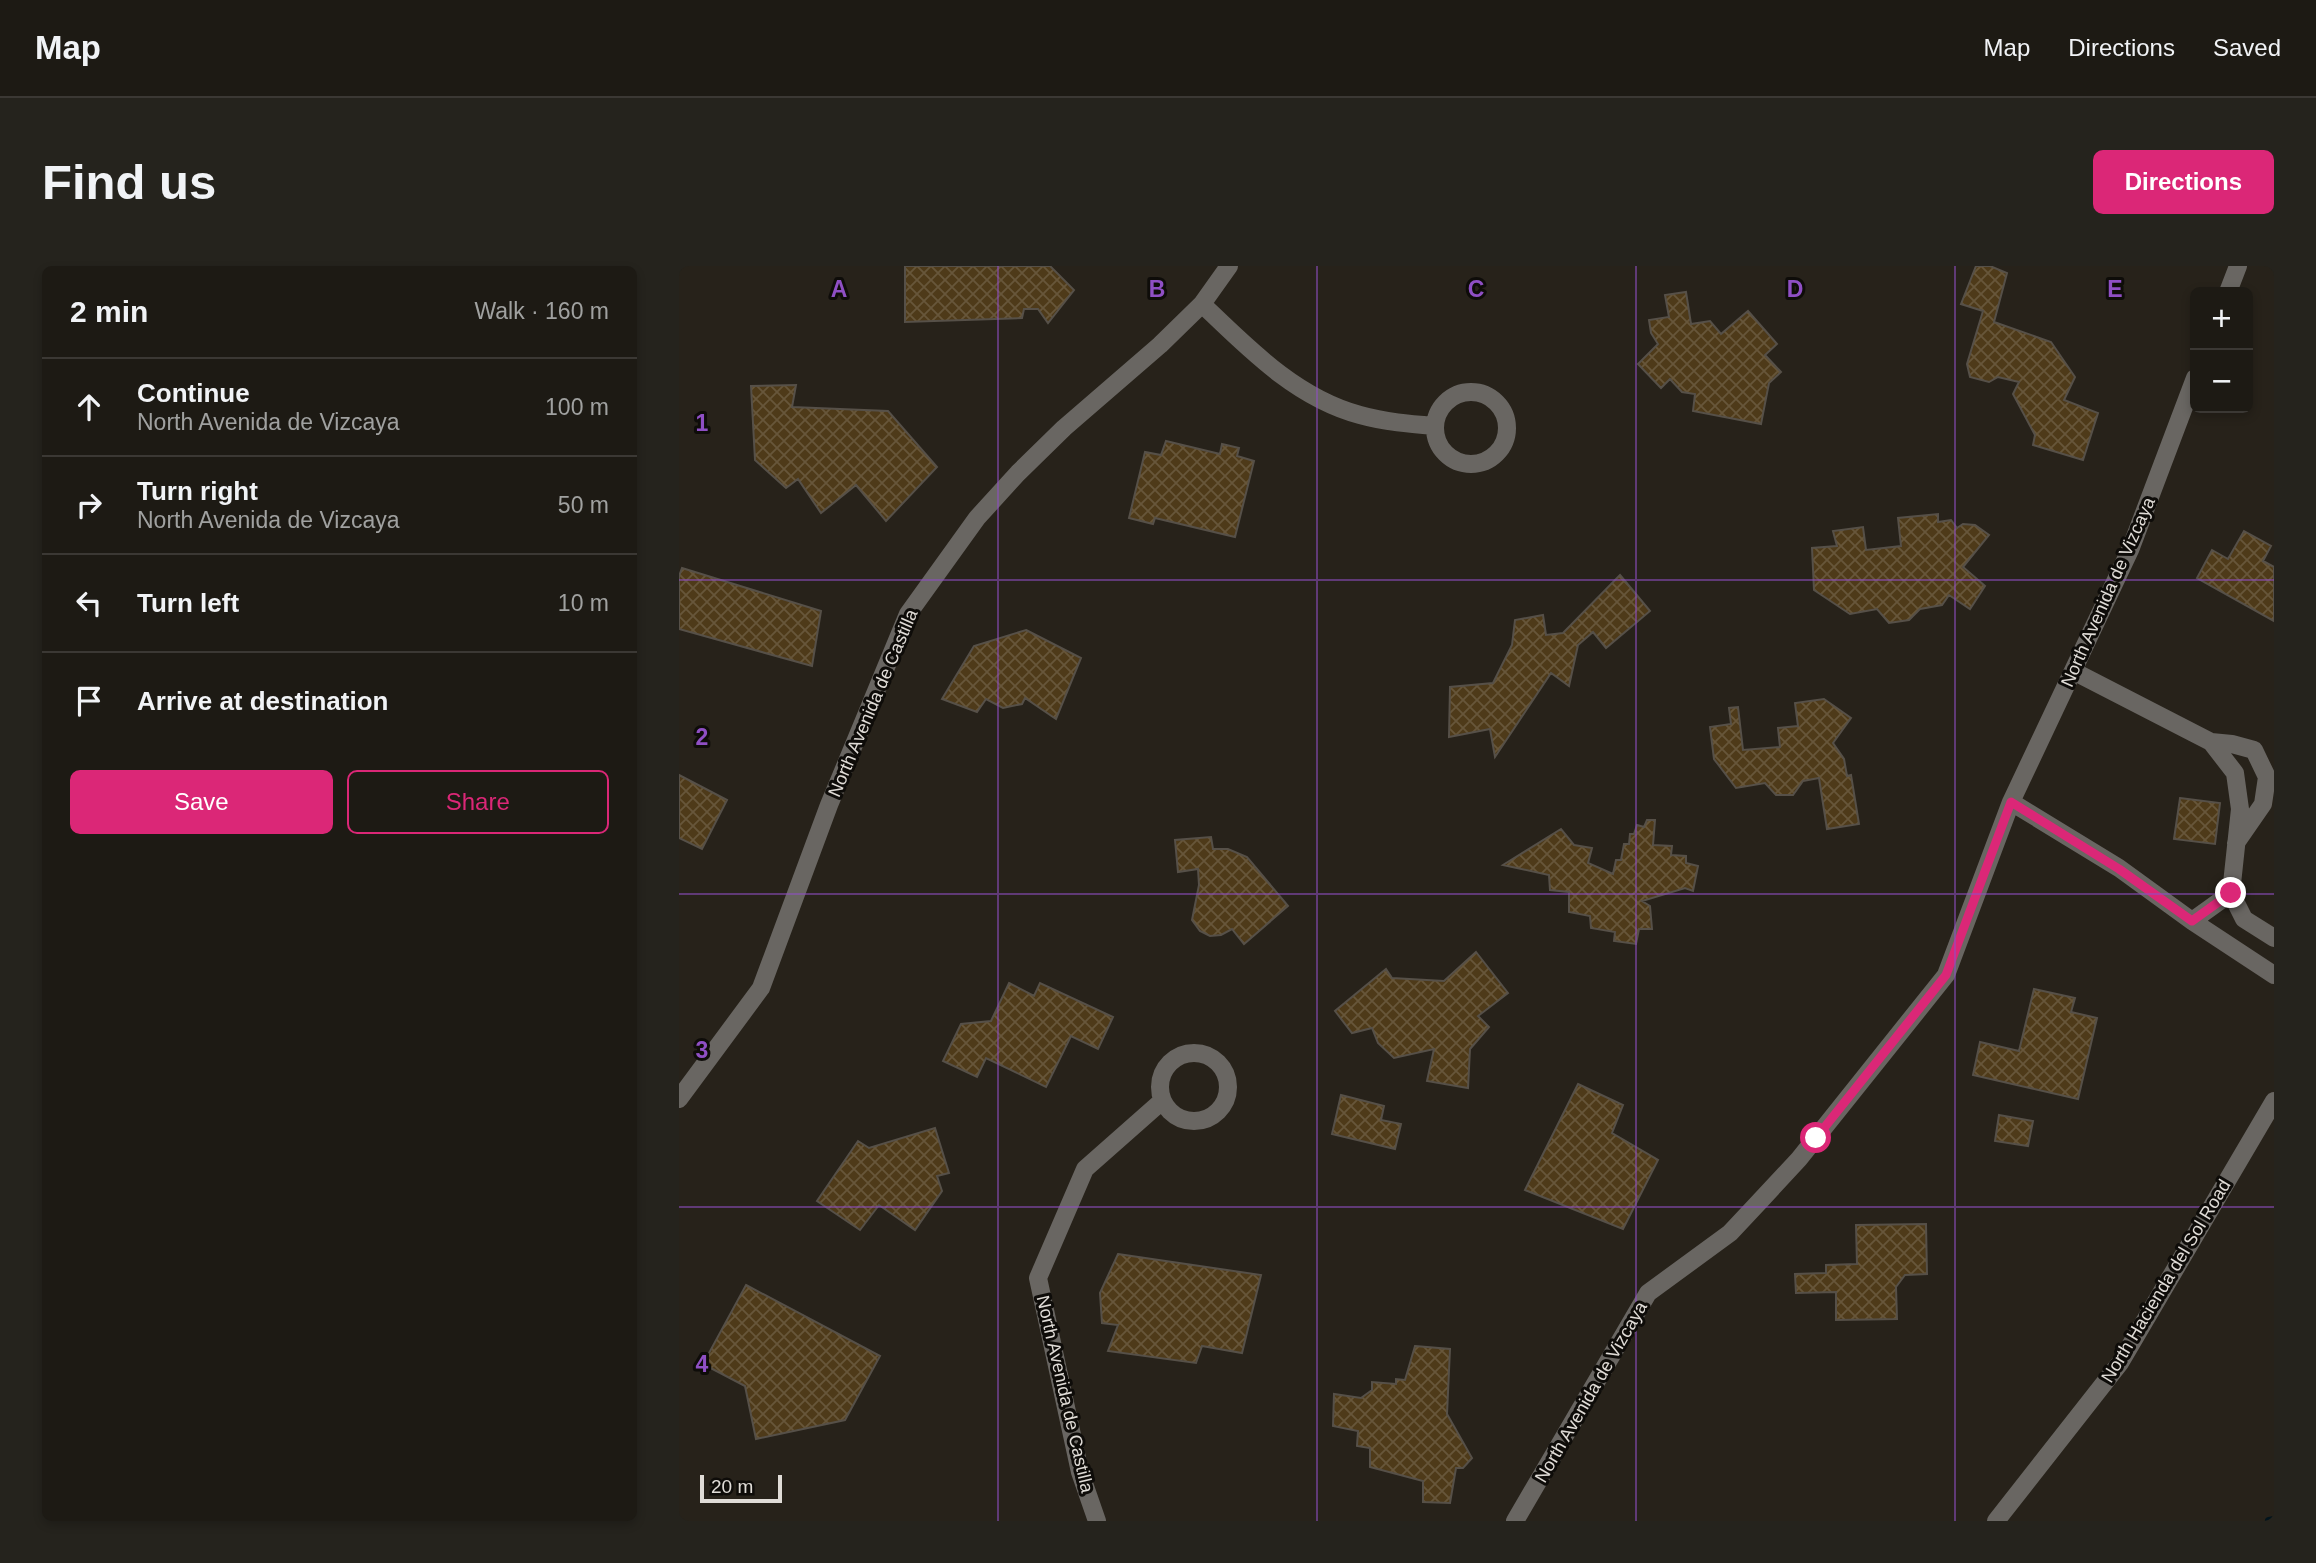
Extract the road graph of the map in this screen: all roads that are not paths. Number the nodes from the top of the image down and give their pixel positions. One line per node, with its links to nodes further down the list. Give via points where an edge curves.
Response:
1 (1229, 266): 4 (street, North Avenida de Castilla)
2 (2238, 266): 3 (street)
3 (2230, 287)
4 (1202, 303): 6 (street, via 1273,369 1324,400 1359,415); 15 (street, North Avenida de Castilla, via 1019,474 978,519 908,614 829,805 761,988)
5 (2190, 391): 7 (street, North Avenida de Vizcaya, via 2130,550)
6 (1436, 426): 6 (street, via 1445,453 1467,463 1489,459 1504,443 1507,432 1496,402 1475,392 1451,398 1436,418)
7 (2073, 671): 8 (street); 9 (street, North Avenida de Vizcaya)
8 (2211, 742): 10 (street, via 2235,773); 10 (street, via 2254,750 2267,777 2263,804)
9 (2011, 802): 12 (street); 19 (street, North Avenida de Vizcaya, via 1946,975 1799,1159 1730,1233 1648,1293)
10 (2236, 843): 11 (street)
11 (2231, 893): 12 (street); 13 (street, via 2244,919)
12 (2192, 921): 14 (street)
13 (2274, 938)
14 (2274, 975)
15 (679, 1099)
16 (1162, 1101): 18 (street, North Avenida de Castilla, via 1085,1169 1038,1278 1080,1472)
17 (2274, 1101): 20 (street, North Hacienda del Sol Road, via 2120,1363)
18 (1097, 1521)
19 (1515, 1521)
20 (1996, 1521)

